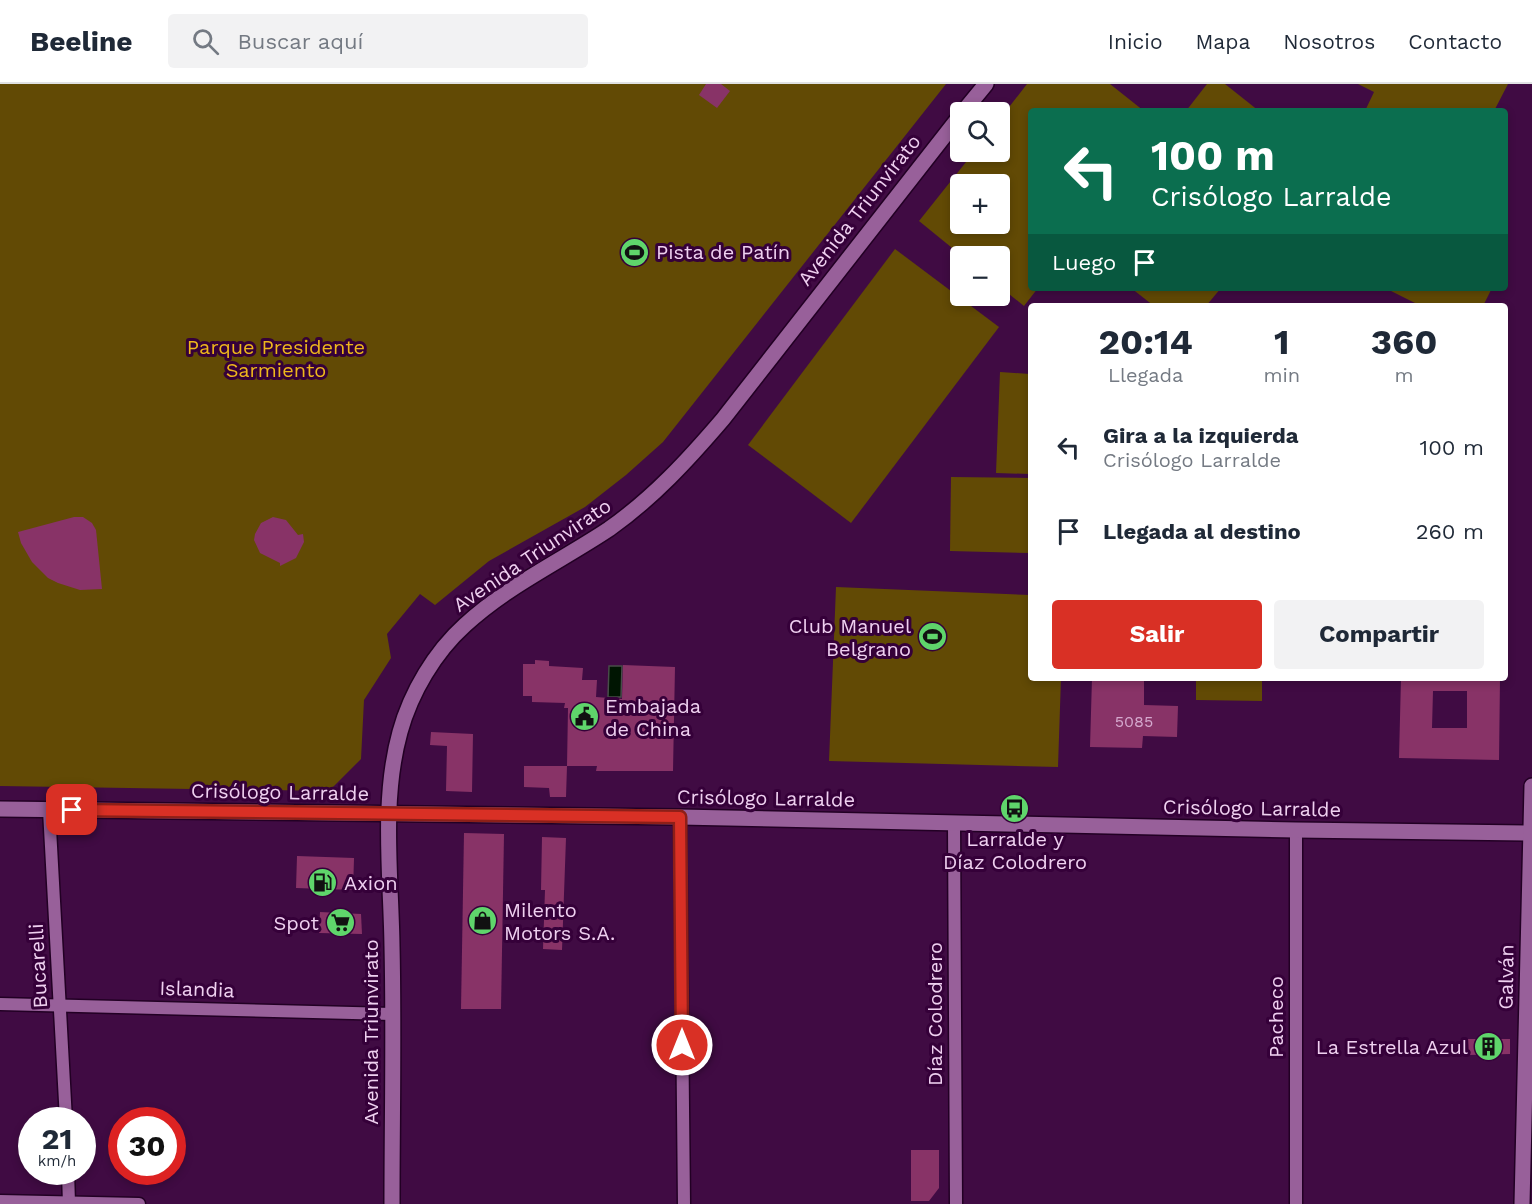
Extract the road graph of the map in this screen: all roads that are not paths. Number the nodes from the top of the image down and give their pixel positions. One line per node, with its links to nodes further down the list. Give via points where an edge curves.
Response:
1 (986, 84): 2 (street, Avenida Triunvirato)
2 (971, 102)
3 (950, 128): 7 (street, Avenida Triunvirato, via 686,463 634,511 480,611 447,643 419,685 400,731)
4 (1532, 786): 11 (street, Galván)
5 (0, 809): 6 (street, Crisólogo Larralde)
6 (49, 810): 7 (street, Crisólogo Larralde); 13 (street, Bucarelli)
7 (389, 814): 8 (street, Crisólogo Larralde); 14 (street, Avenida Triunvirato)
8 (680, 817): 9 (street, Crisólogo Larralde); 21 (street)
9 (954, 823): 10 (street, Crisólogo Larralde); 22 (street, Díaz Colodrero)
10 (1296, 830): 11 (street, Crisólogo Larralde); 23 (street, Pacheco)
11 (1531, 833): 24 (street, Galván)
12 (0, 1004): 13 (street, Islandia)
13 (60, 1004): 14 (street, Islandia); 15 (street, Bucarelli)
14 (392, 1014): 20 (street, Avenida Triunvirato)
15 (65, 1107)
16 (68, 1185): 18 (street)
17 (0, 1201): 18 (street)
18 (69, 1203): 19 (street)
19 (139, 1204)
20 (392, 1204)
21 (684, 1204)
22 (956, 1204)
23 (1296, 1204)
24 (1522, 1204)

